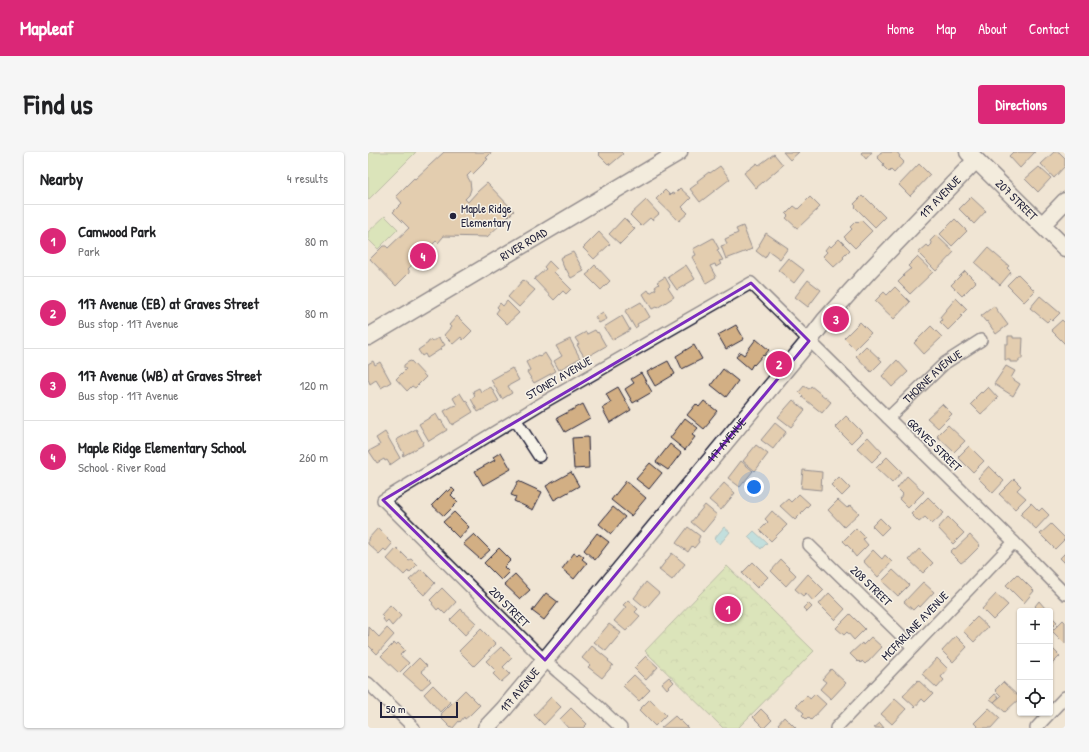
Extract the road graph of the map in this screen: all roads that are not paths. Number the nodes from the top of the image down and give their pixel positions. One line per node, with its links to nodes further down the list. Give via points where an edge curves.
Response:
1 (679, 152): 7 (street, RIVER ROAD)
2 (972, 156): 4 (street, 207 STREET); 9 (street, 117 AVENUE)
3 (1065, 201): 4 (street)
4 (1042, 225): 5 (street, 207 STREET)
5 (1065, 248)
6 (750, 283): 9 (street, GRAVES STREET); 11 (street, STONEY AVENUE)
7 (368, 337)
8 (981, 340): 10 (street, THORNE AVENUE, via 945,363)
9 (809, 341): 10 (street, GRAVES STREET); 18 (street, 117 AVENUE)
10 (888, 418): 14 (street, GRAVES STREET)
11 (515, 419): 12 (street); 13 (street, STONEY AVENUE)
12 (539, 456)
13 (383, 500): 18 (street, 209 STREET)
14 (1014, 542): 16 (street, GRAVES STREET); 17 (street, MCFARLANE AVENUE)
15 (810, 545): 17 (street, 208 STREET)
16 (1065, 594)
17 (913, 647): 24 (street, MCFARLANE AVENUE)
18 (545, 660): 22 (street, 117 AVENUE); 23 (street, 209 STREET)
19 (368, 683): 21 (street)
20 (1065, 697): 25 (street)
21 (414, 728)
22 (486, 728)
23 (621, 728)
24 (836, 728)
25 (1036, 728)

